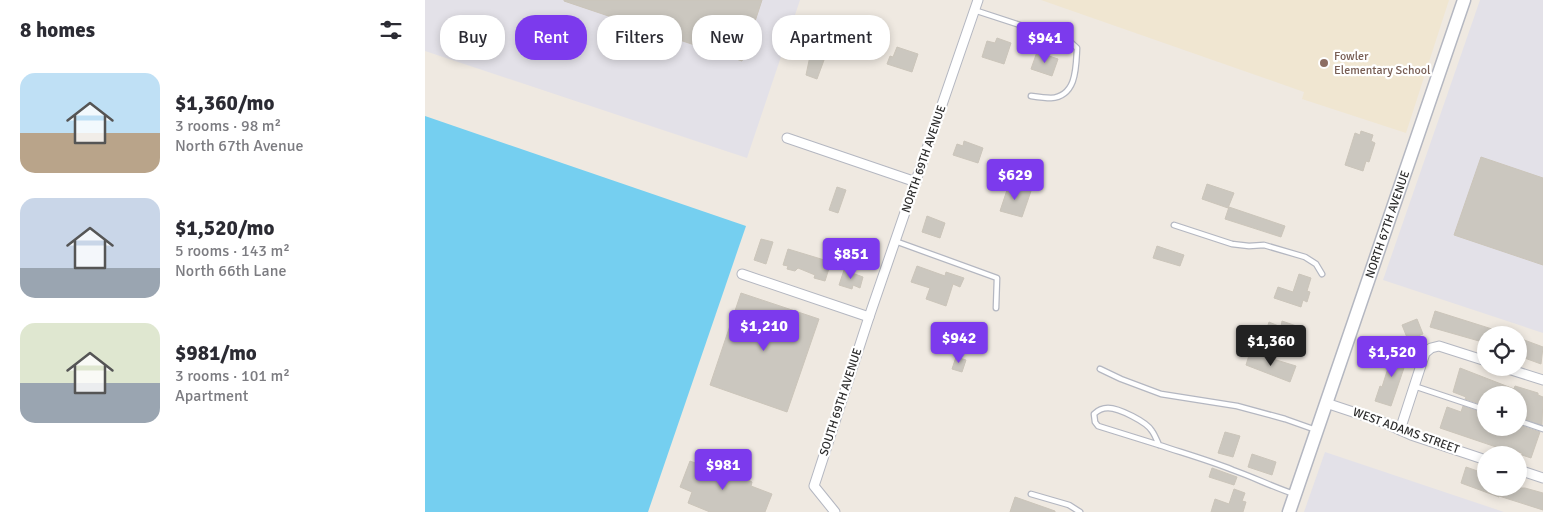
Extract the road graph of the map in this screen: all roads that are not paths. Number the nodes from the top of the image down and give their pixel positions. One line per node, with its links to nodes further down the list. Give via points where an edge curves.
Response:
1 (977, 0): 3 (street, NORTH 69TH AVENUE)
2 (1464, 0): 18 (main road, NORTH 67TH AVENUE)
3 (974, 10): 4 (lane, via 1065,37 1077,48 1075,78 1068,91 1053,98); 6 (street, NORTH 69TH AVENUE)
4 (1031, 96)
5 (787, 138): 6 (street)
6 (916, 182): 8 (street, NORTH 69TH AVENUE)
7 (1174, 225): 10 (lane, via 1232,244 1264,245 1305,257 1316,264)
8 (895, 241): 11 (lane, via 997,278); 12 (street, NORTH 69TH AVENUE)
9 (742, 274): 12 (street)
10 (1322, 274)
11 (996, 308)
12 (869, 317): 30 (street, SOUTH 69TH AVENUE, via 814,486)
13 (1477, 359): 17 (street, via 1439,346 1431,348 1425,353)
14 (1100, 369): 23 (lane, via 1161,394 1237,406)
15 (1527, 375): 16 (street)
16 (1543, 380)
17 (1414, 386): 19 (lane); 22 (street)
18 (1326, 403): 22 (street, WEST ADAMS STREET); 23 (main road, NORTH 67TH AVENUE)
19 (1477, 407)
20 (1527, 424): 21 (lane)
21 (1543, 429)
22 (1400, 430): 25 (street, WEST ADAMS STREET)
23 (1317, 431): 29 (main road, NORTH 67TH AVENUE)
24 (1159, 446): 24 (lane, via 1098,426 1095,414 1099,409 1109,408 1129,415 1152,430); 29 (lane)
25 (1477, 457)
26 (1527, 472): 27 (street)
27 (1542, 476)
28 (1031, 494): 31 (lane)
29 (1295, 494): 32 (main road, NORTH 67TH AVENUE)
30 (835, 512)
31 (1080, 512)
32 (1289, 512)

